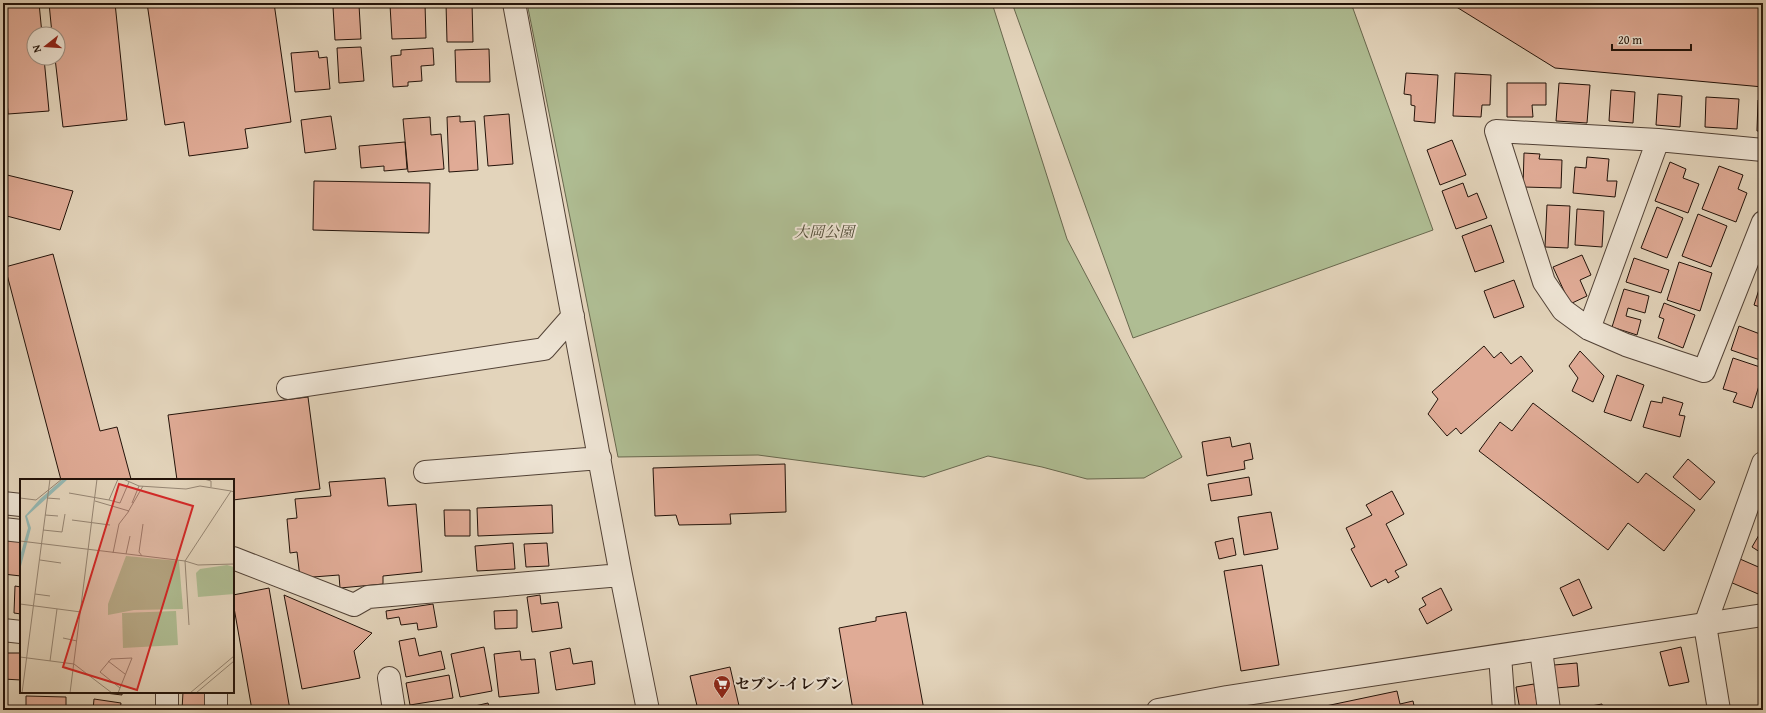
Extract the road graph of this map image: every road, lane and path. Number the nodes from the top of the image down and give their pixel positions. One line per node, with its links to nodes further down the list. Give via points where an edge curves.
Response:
1 (514, 3): 5 (street)
2 (1658, 140): 3 (street); 6 (street); 6 (street, via 1496,131 1544,282 1563,310)
3 (1763, 150)
4 (1763, 222): 6 (street, via 1704,372 1626,345)
5 (573, 316): 7 (street, via 544,349); 8 (street)
6 (1590, 329)
7 (288, 388)
8 (600, 458): 10 (street); 16 (street)
9 (1763, 463): 18 (street)
10 (425, 472)
11 (3, 503): 12 (street)
12 (20, 505)
13 (3, 529): 14 (street)
14 (20, 531)
15 (234, 558): 16 (street, via 354,605 368,597)
16 (621, 575): 30 (street)
17 (1763, 615): 18 (street)
18 (1705, 625): 21 (street); 34 (street)
19 (3, 630): 20 (street)
20 (20, 632)
21 (1541, 650): 22 (street); 33 (street)
22 (1500, 656): 26 (street); 32 (street)
23 (389, 678): 29 (street)
24 (167, 693): 27 (street)
25 (216, 693): 28 (street)
26 (1228, 704): 31 (street)
27 (167, 710)
28 (216, 710)
29 (394, 710)
30 (648, 710)
31 (1158, 710)
32 (1504, 710)
33 (1549, 710)
34 (1719, 710)

